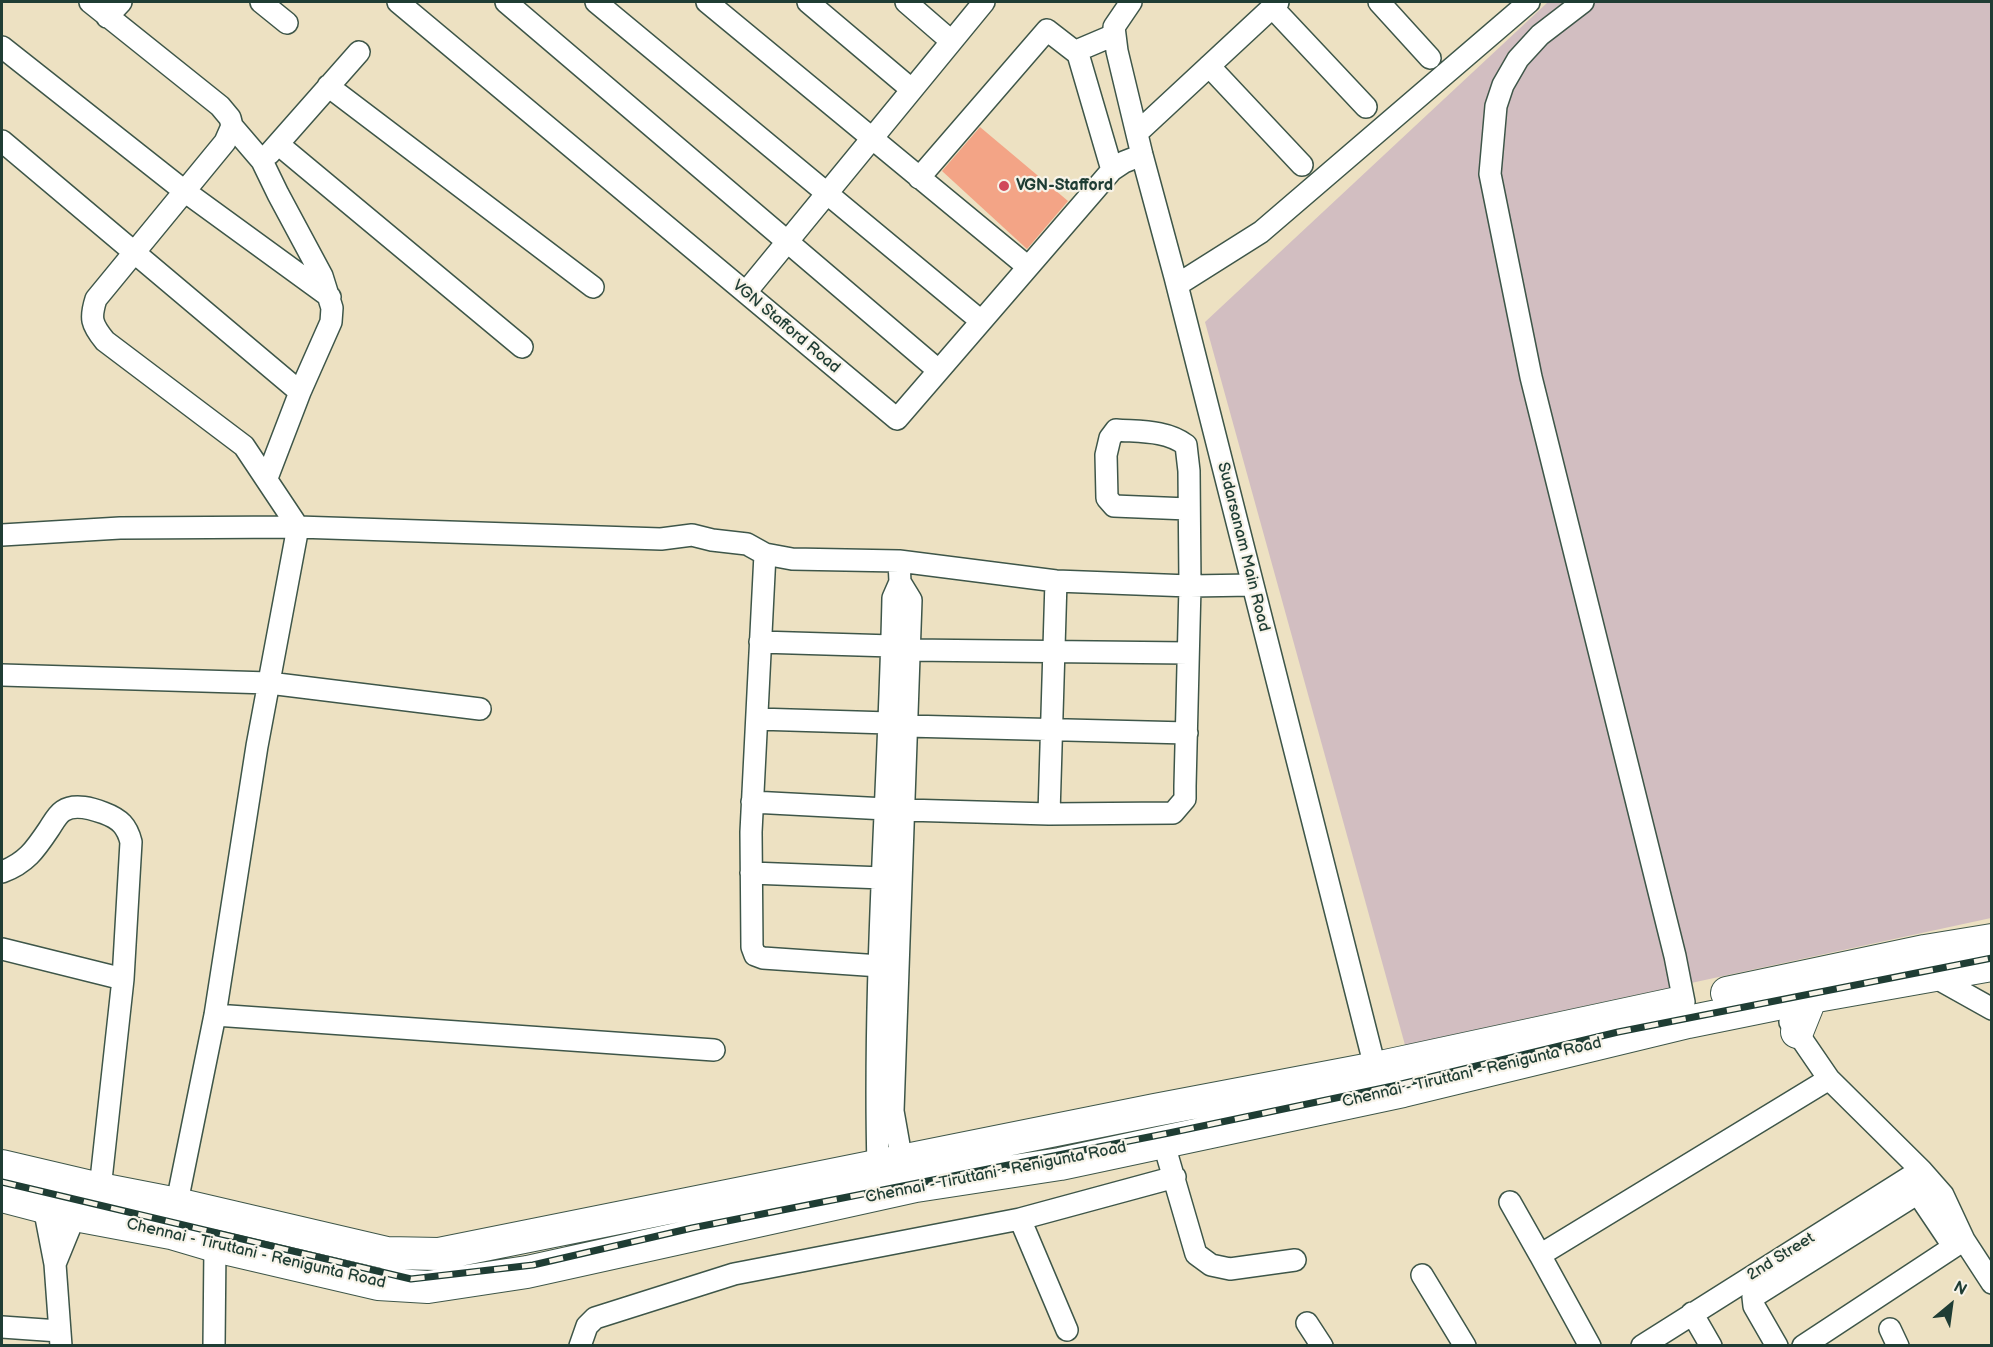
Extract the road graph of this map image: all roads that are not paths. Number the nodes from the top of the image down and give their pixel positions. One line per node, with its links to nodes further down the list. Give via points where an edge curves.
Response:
1 (90, 2): 15 (street)
2 (261, 2): 16 (street)
3 (506, 2): 39 (street)
4 (596, 2): 38 (street)
5 (707, 2): 29 (street)
6 (808, 2): 25 (street)
7 (906, 2): 18 (street)
8 (984, 2): 18 (street)
9 (1131, 2): 17 (street, via 1114,27)
10 (1378, 2): 22 (street)
11 (1529, 2): 42 (street, via 1261,232)
12 (1583, 2): 85 (street, via 1540,35 1518,59 1503,85 1496,106 1490,174 1530,377)
13 (402, 3): 44 (street, VGN Stafford Road)
14 (1275, 4): 23 (street); 26 (street)
15 (114, 9): 27 (street, via 220,106)
16 (287, 23)
17 (1114, 35): 21 (street, via 1081,49); 28 (street, Sudarsanam Main Road)
18 (951, 41): 25 (street)
19 (2, 47): 37 (street)
20 (359, 52): 24 (street)
21 (1078, 54): 35 (street); 36 (street, via 1047,30)
22 (1430, 58)
23 (1209, 66): 28 (street); 34 (street)
24 (328, 87): 31 (street); 43 (street)
25 (911, 89): 29 (street)
26 (1366, 107)
27 (232, 126): 33 (street); 37 (street, via 225,142)
28 (1137, 133): 32 (street, Sudarsanam Main Road)
29 (871, 139): 36 (street); 38 (street)
30 (2, 141): 40 (street)
31 (278, 144): 33 (street); 47 (street)
32 (1142, 155): 35 (street, VGN Stafford Road); 42 (street, Sudarsanam Main Road)
33 (262, 161): 45 (street)
34 (1302, 165)
35 (1112, 170): 41 (street, VGN Stafford Road)
36 (919, 178): 41 (street)
37 (183, 190): 40 (street); 45 (street)
38 (826, 193): 39 (street); 46 (street)
39 (788, 241): 44 (street); 48 (street)
40 (134, 252): 49 (street); 50 (street, via 96,298 90,316 96,331 244,446)
41 (1028, 267): 46 (street, VGN Stafford Road)
42 (1177, 285): 57 (street, Sudarsanam Main Road)
43 (593, 287)
44 (746, 292): 48 (street, VGN Stafford Road, via 897,419)
45 (330, 297): 49 (street, via 332,322)
46 (981, 321): 48 (street, VGN Stafford Road)
47 (522, 347)
48 (939, 370)
49 (300, 392): 50 (street)
50 (267, 478): 52 (street)
51 (1188, 509): 51 (street, via 1186,445 1163,434 1116,429 1106,454 1107,498 1114,506); 58 (street)
52 (298, 527): 53 (street, via 120,528); 54 (street, via 661,539 692,535 747,544); 64 (street)
53 (2, 535)
54 (765, 554): 55 (street, via 792,559); 59 (street)
55 (899, 561): 56 (street); 60 (street, via 900,582 893,598)
56 (1056, 580): 58 (street); 61 (street)
57 (1253, 585): 58 (street); 91 (street, Sudarsanam Main Road)
58 (1190, 586): 62 (street)
59 (760, 642): 60 (street); 66 (street)
60 (901, 648): 61 (street); 67 (street)
61 (1054, 653): 62 (street); 68 (street)
62 (1188, 653): 69 (street)
63 (2, 675): 64 (street)
64 (269, 684): 65 (street); 87 (street)
65 (480, 709)
66 (757, 719): 67 (street); 70 (street)
67 (898, 724): 68 (street); 71 (street)
68 (1052, 730): 69 (street); 72 (street)
69 (1187, 733): 72 (street, via 1185,799 1173,813)
70 (752, 802): 71 (street); 74 (street)
71 (895, 810): 72 (street); 75 (street); 83 (street)
72 (1049, 814)
73 (2, 872): 81 (street, via 17,866 34,851 63,811 91,808 122,822 131,842)
74 (751, 873): 75 (street); 80 (street, via 751,937 755,955)
75 (883, 878): 80 (street)
76 (1992, 940): 78 (highway, Chennai - Tiruttani - Renigunta Road)
77 (2, 949): 81 (street)
78 (1929, 963): 79 (highway, Chennai - Tiruttani - Renigunta Road); 82 (highway, Chennai - Tiruttani - Renigunta Road); 84 (highway, Chennai - Tiruttani - Renigunta Road); 86 (street)
79 (1992, 965)
80 (880, 966): 83 (street)
81 (123, 979): 98 (street)
82 (1775, 994): 84 (highway, Chennai - Tiruttani - Renigunta Road); 85 (highway, Chennai - Tiruttani - Renigunta Road); 88 (street); 91 (highway, Chennai - Tiruttani - Renigunta Road, via 1688,1022)
83 (889, 997): 93 (street, via 876,1111)
84 (1811, 997): 88 (highway)
85 (1684, 1002): 91 (highway, Chennai - Tiruttani - Renigunta Road)
86 (1992, 1009)
87 (215, 1016): 89 (street); 103 (street)
88 (1797, 1032): 90 (street)
89 (714, 1050)
90 (1829, 1079): 97 (street); 107 (street)
91 (1379, 1082): 92 (highway, Chennai - Tiruttani - Renigunta Road); 93 (highway, Chennai - Tiruttani - Renigunta Road, via 1155,1110)
92 (1163, 1141): 96 (street); 106 (highway, Chennai - Tiruttani - Renigunta Road, via 1060,1164 916,1186 526,1272 428,1287 378,1284)
93 (890, 1165): 103 (highway, Chennai - Tiruttani - Renigunta Road, via 439,1254 387,1253)
94 (2, 1166): 95 (highway, Chennai - Tiruttani - Renigunta Road)
95 (47, 1177): 98 (highway, Chennai - Tiruttani - Renigunta Road); 101 (street)
96 (1175, 1177): 104 (street); 108 (street, via 1196,1254 1211,1265 1230,1269)
97 (1915, 1180): 105 (street, via 1943,1195); 112 (street, 2nd Street); 124 (street, via 1753,1297 1754,1306)
98 (89, 1187): 102 (street); 103 (highway, Chennai - Tiruttani - Renigunta Road)
99 (2, 1196): 101 (highway, Chennai - Tiruttani - Renigunta Road)
100 (1510, 1202): 107 (street)
101 (44, 1207): 102 (highway, Chennai - Tiruttani - Renigunta Road); 109 (street)
102 (75, 1215): 103 (highway, Chennai - Tiruttani - Renigunta Road); 109 (street)
103 (174, 1218): 106 (highway, Chennai - Tiruttani - Renigunta Road)
104 (1020, 1219): 115 (street); 118 (street, via 734,1274 595,1318 587,1326)
105 (1959, 1243): 111 (street); 125 (street)
106 (214, 1245): 117 (street)
107 (1540, 1255): 121 (street)
108 (1295, 1260)
109 (56, 1264): 116 (street)
110 (1422, 1275): 120 (street)
111 (1992, 1283)
112 (1692, 1313): 122 (street, 2nd Street); 123 (street)
113 (1307, 1323): 119 (street)
114 (2, 1327): 116 (street)
115 (1067, 1330)
116 (60, 1338)
117 (214, 1346)
118 (580, 1346)
119 (1322, 1346)
120 (1465, 1346)
121 (1590, 1346)
122 (1642, 1346)
123 (1711, 1346)
124 (1777, 1346)
125 (1803, 1346)

